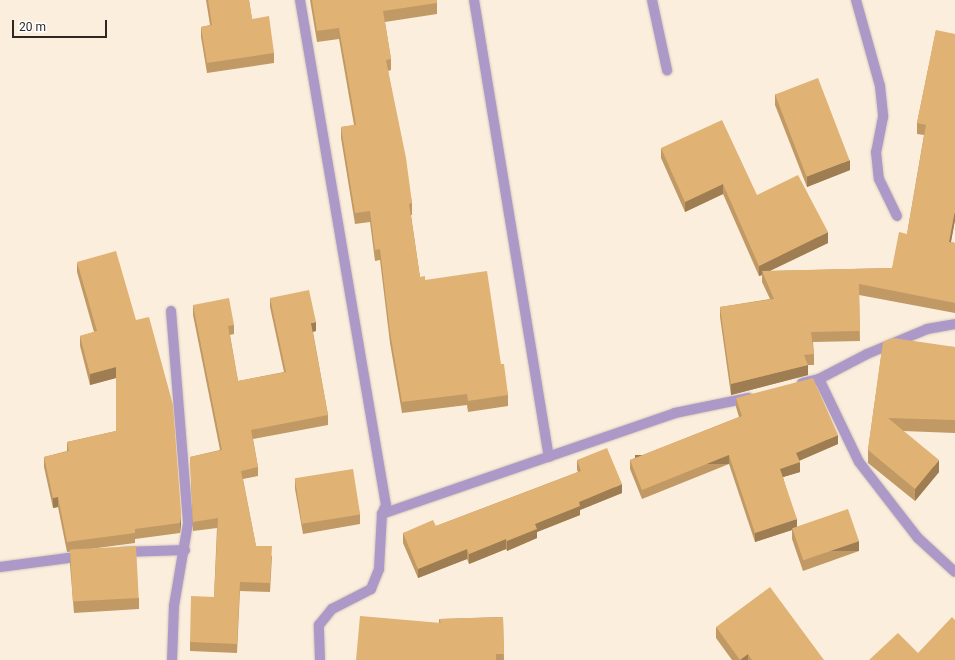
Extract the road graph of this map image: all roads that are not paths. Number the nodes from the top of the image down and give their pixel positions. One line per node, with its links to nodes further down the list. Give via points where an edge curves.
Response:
1 (300, 0): 13 (street, via 386,505)
2 (474, 0): 12 (street)
3 (652, 0): 5 (street)
4 (856, 0): 6 (street, via 880,86 883,117 876,152 879,179)
5 (668, 70)
6 (897, 216)
7 (171, 311): 14 (street, via 188,523)
8 (955, 324): 9 (street, via 921,332 867,354)
9 (819, 379): 10 (street); 18 (street, via 859,462 918,538)
10 (789, 387)
11 (760, 395): 12 (street, via 675,413)
12 (549, 456): 13 (street)
13 (382, 514): 20 (street, via 379,569 370,589 332,609 319,624)
14 (185, 550): 15 (street); 19 (street, via 174,606)
15 (111, 553)
16 (95, 555): 17 (street)
17 (0, 567)
18 (955, 572)
19 (172, 660)
20 (320, 660)

